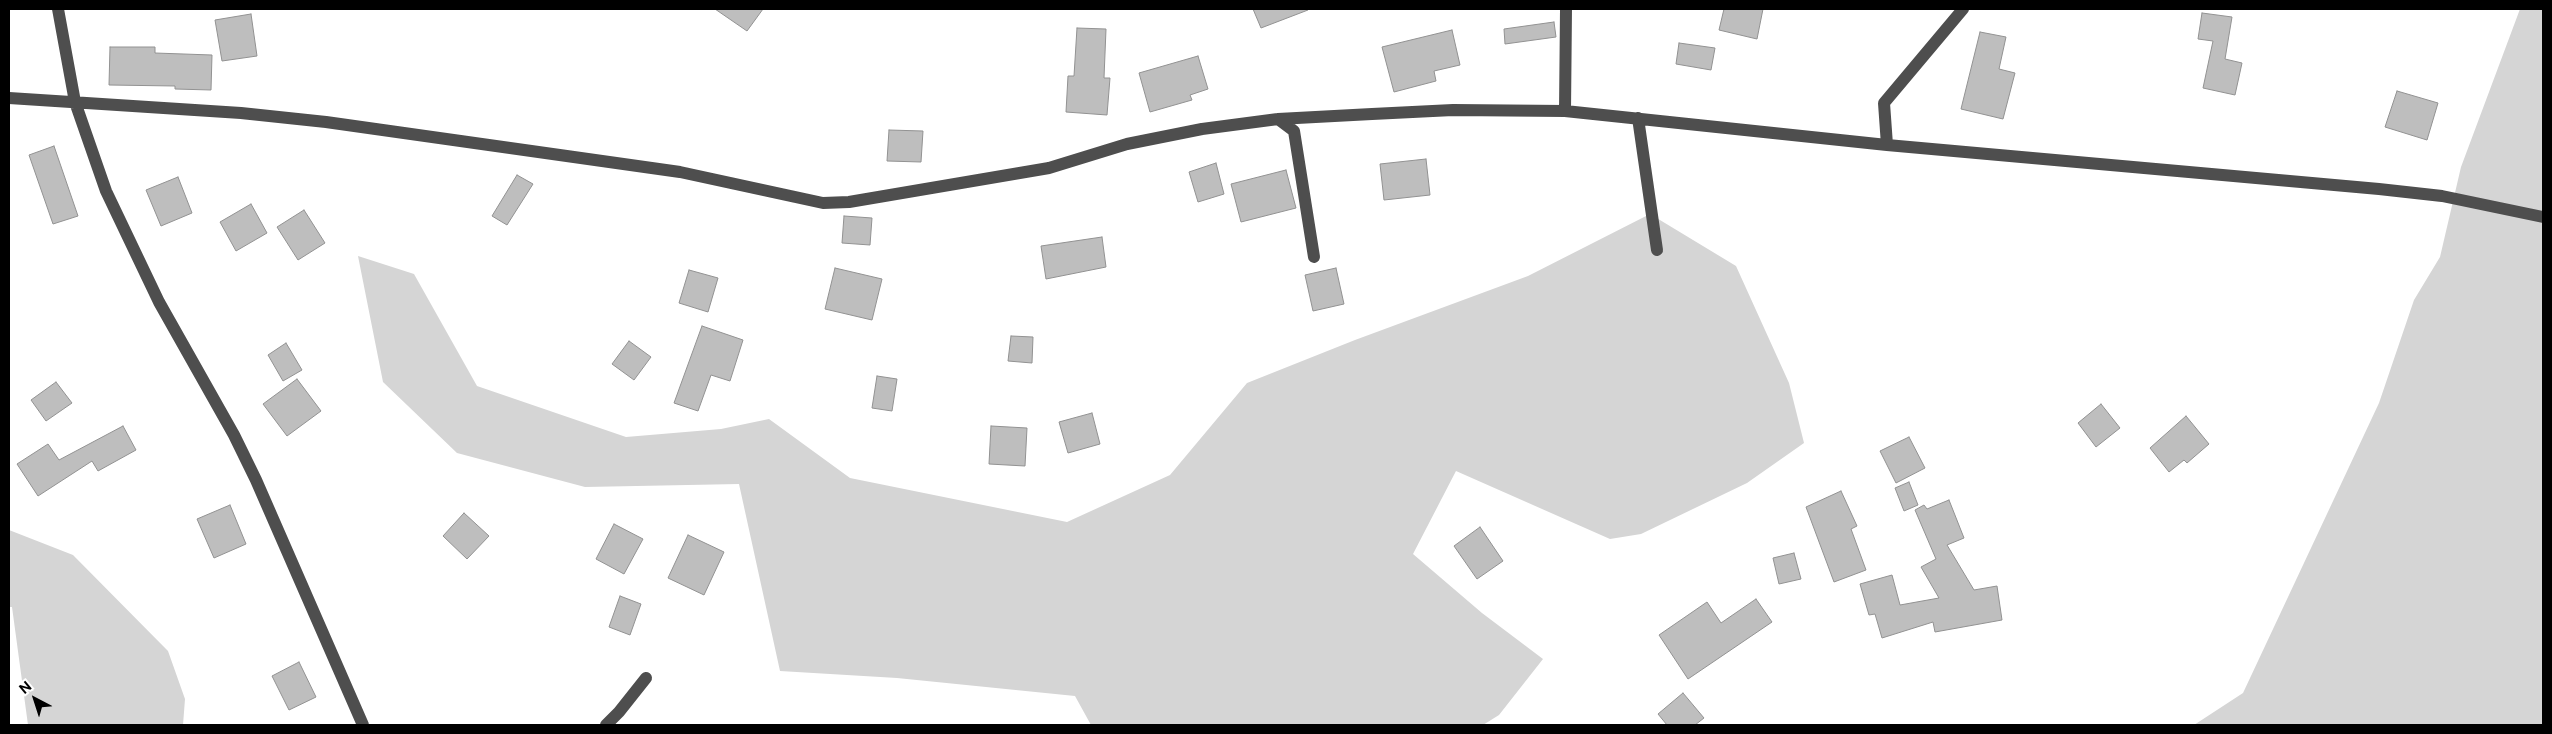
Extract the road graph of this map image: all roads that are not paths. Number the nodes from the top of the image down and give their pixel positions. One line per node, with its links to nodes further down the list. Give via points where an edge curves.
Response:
1 (58, 9): 5 (street)
2 (1566, 9): 6 (street)
3 (1963, 9): 9 (street, via 1884,103)
4 (9, 98): 5 (street)
5 (75, 102): 8 (street, via 326,122 680,172 823,203 848,202 1048,168 1137,142); 14 (street, via 114,208 158,302 256,480)
6 (1565, 111): 7 (street); 8 (street, via 1453,110)
7 (1638, 118): 9 (street); 11 (street)
8 (1278, 119): 12 (street, via 1294,131)
9 (1887, 145): 10 (street, via 2442,196)
10 (2543, 217)
11 (1657, 250)
12 (1314, 257)
13 (646, 678): 15 (street)
14 (363, 725)
15 (606, 725)

